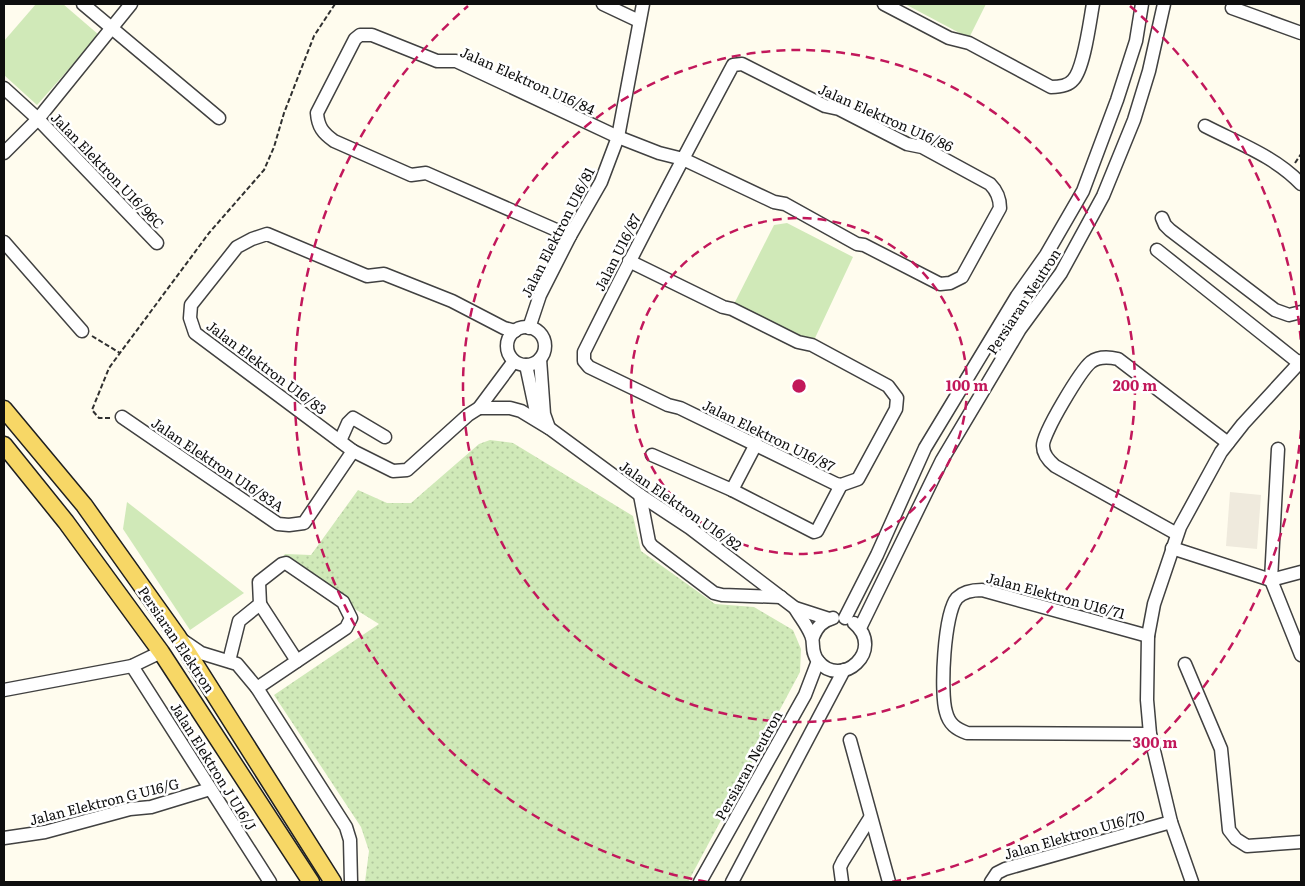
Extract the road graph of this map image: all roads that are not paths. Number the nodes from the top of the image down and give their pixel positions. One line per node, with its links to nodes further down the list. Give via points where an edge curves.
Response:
1 (83, 4): 11 (street)
2 (131, 4): 11 (street)
3 (603, 4): 10 (street)
4 (642, 4): 10 (street, Jalan Elektron U16/81)
5 (884, 4): 6 (street, via 949,38 969,43 1051,87 1057,87 1072,82 1077,74)
6 (1093, 4)
7 (1142, 4): 60 (street, Persiaran Neutron, via 1136,41 1118,100 1083,191 925,448)
8 (1164, 4): 62 (street, Persiaran Neutron, via 1134,120 1103,196 1062,273 1020,329 942,460)
9 (1232, 8): 12 (street)
10 (640, 21): 17 (street, Jalan Elektron U16/81)
11 (112, 28): 14 (street); 15 (street)
12 (1301, 33)
13 (4, 88): 15 (street, Jalan Elektron U16/96C)
14 (219, 118)
15 (38, 119): 18 (street); 24 (street, Jalan Elektron U16/96C)
16 (1205, 126): 20 (street, via 1290,171)
17 (618, 137): 19 (street, Jalan Elektron U16/86); 22 (street, Jalan Elektron U16/81, via 601,182); 22 (street, Jalan Elektron U16/84, via 456,60 437,62 366,34 351,44 317,113 320,128 334,141 411,175 426,173)
18 (4, 153)
19 (683, 159): 19 (street, Jalan Elektron U16/86, via 732,65 742,64 907,144 922,147 990,184 996,190 1000,208 962,277 940,284 857,244 785,204 774,202); 26 (street, Jalan U16/87)
20 (1301, 184)
21 (1162, 218): 29 (street, via 1170,230 1275,310 1288,315)
22 (570, 236): 30 (street, Jalan Elektron U16/81, via 540,295)
23 (4, 242): 31 (street)
24 (157, 243)
25 (1157, 250): 36 (street)
26 (629, 262): 35 (street, Jalan U16/87, via 584,352); 50 (street, Jalan Elektron U16/87, via 722,308 732,309 798,342 812,345 888,386 896,398 896,409 858,478)
27 (452, 301): 28 (street); 32 (street, Jalan Elektron U16/83); 43 (street, Jalan Elektron U16/83, via 384,274 367,276 267,234 238,247 191,305 190,318 195,333)
28 (442, 310)
29 (1301, 312)
30 (529, 328): 32 (street); 33 (street, via 540,333 545,343)
31 (82, 331)
32 (514, 331): 34 (street, via 508,340 507,351)
33 (540, 360): 37 (street); 41 (street)
34 (514, 361): 37 (street); 39 (street, Jalan Elektron U16/83)
35 (584, 361): 45 (street, Jalan Elektron U16/87, via 589,367)
36 (1300, 362): 44 (street)
37 (526, 366): 41 (street, via 537,414)
38 (4, 408): 64 (main road, Persiaran Elektron, via 84,504)
39 (479, 408): 41 (street, Jalan Elektron U16/82, via 516,409); 48 (street, Jalan Elektron U16/83, via 407,470 394,471)
40 (122, 416): 48 (street, Jalan Elektron U16/83A, via 278,524 304,522)
41 (548, 428): 52 (street, Jalan Elektron U16/82)
42 (386, 436): 43 (street, via 353,418)
43 (340, 441): 48 (street, Jalan Elektron U16/83)
44 (1228, 443): 53 (street); 53 (street, via 1118,359 1091,362 1064,400 1044,439 1044,453 1049,460)
45 (756, 444): 50 (street, Jalan Elektron U16/87); 51 (street)
46 (4, 445): 66 (main road, Persiaran Elektron, via 66,522)
47 (1278, 449): 56 (street)
48 (353, 451)
49 (652, 455): 51 (street)
50 (841, 485): 51 (street, via 816,532)
51 (732, 490)
52 (640, 496): 57 (street, Jalan Elektron U16/82, via 690,528); 57 (street, via 652,546 714,593)
53 (1177, 534): 54 (street)
54 (1172, 548): 56 (street); 63 (street, via 1154,604)
55 (1301, 572): 56 (street)
56 (1271, 580): 67 (street)
57 (782, 597): 59 (street, Jalan Elektron U16/82)
58 (260, 604): 68 (street, via 239,621); 69 (street); 69 (street, via 260,582 286,563 342,602 351,618 346,628)
59 (795, 608): 61 (street); 65 (street)
60 (845, 618): 61 (street); 62 (street)
61 (829, 619): 65 (street, via 816,629)
62 (860, 628): 73 (street, via 866,645 864,654 852,667)
63 (1148, 636): 76 (street); 76 (street, Jalan Elektron U16/71, via 974,590 964,593 951,607 943,672 945,712 953,726 967,733)
64 (178, 637): 68 (street, via 200,653); 85 (main road, Persiaran Elektron)
65 (813, 637): 70 (street, via 812,645)
66 (161, 652): 72 (street); 84 (main road, Persiaran Elektron)
67 (1301, 655)
68 (229, 661): 74 (street, via 237,664)
69 (297, 661): 74 (street)
70 (818, 661): 73 (street, via 830,669); 87 (street, Persiaran Neutron, via 805,695)
71 (1184, 664): 82 (street, via 1221,749 1229,830 1247,846)
72 (132, 666): 75 (street); 78 (street, Jalan Elektron J U16/J)
73 (844, 670): 88 (street)
74 (257, 688): 86 (street, via 346,827 350,840)
75 (4, 690)
76 (1150, 734): 80 (street)
77 (850, 740): 79 (street)
78 (210, 789): 81 (street, Jalan Elektron G U16/G, via 151,807 130,809 45,832); 83 (street, Jalan Elektron J U16/J)
79 (870, 818): 89 (street, via 840,867); 90 (street)
80 (1171, 822): 91 (street, Jalan Elektron U16/70, via 1005,869 997,873); 92 (street)
81 (4, 838)
82 (1301, 842)
83 (270, 882)
84 (311, 882)
85 (333, 882)
86 (351, 882)
87 (700, 882)
88 (732, 882)
89 (842, 882)
90 (889, 882)
91 (991, 882)
92 (1192, 882)

